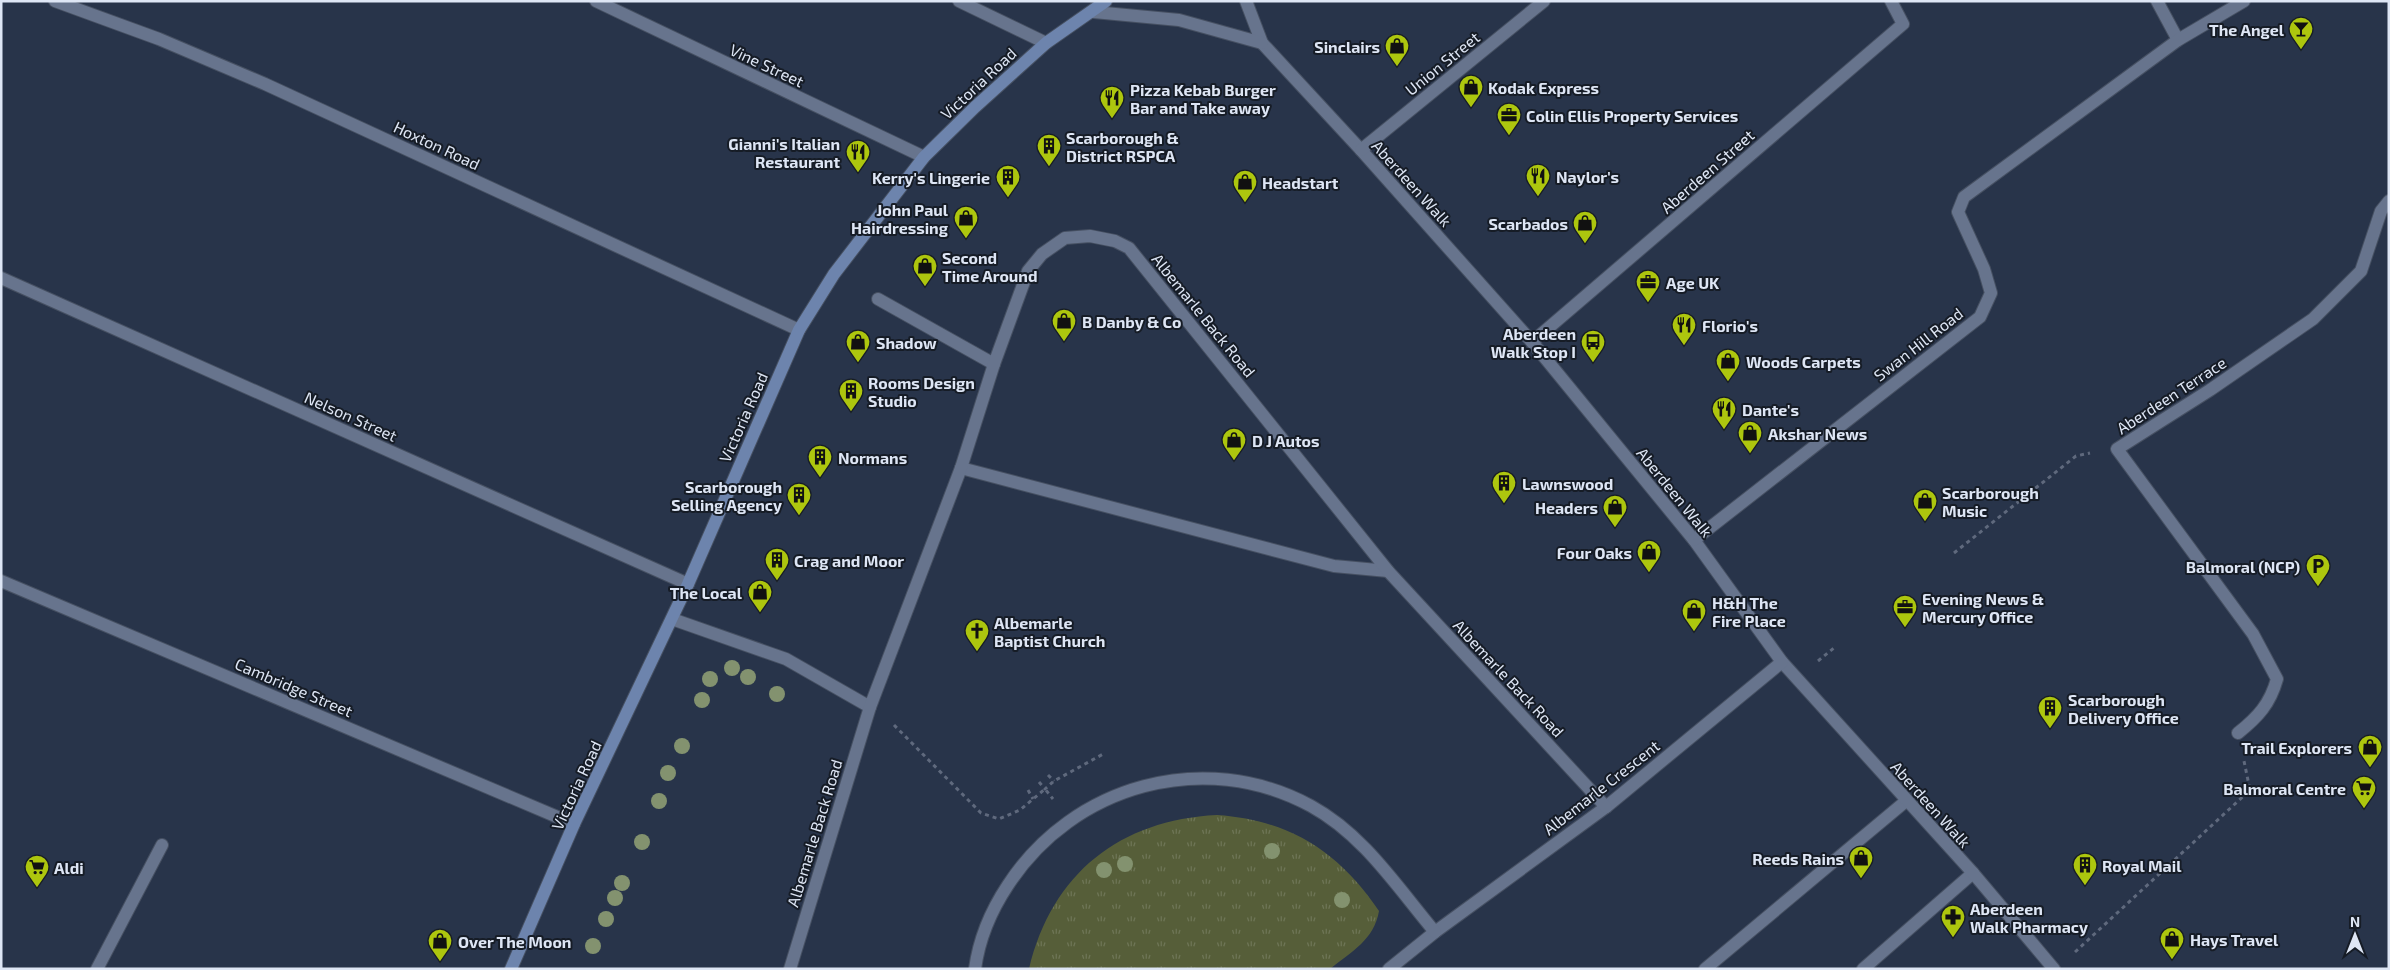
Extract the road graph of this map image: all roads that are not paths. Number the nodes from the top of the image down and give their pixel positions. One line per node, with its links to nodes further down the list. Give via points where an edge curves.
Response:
1 (55, 1): 19 (street, Hoxton Road, via 159,39 265,84)
2 (596, 1): 15 (street, Vine Street)
3 (959, 1): 12 (street)
4 (1106, 1): 10 (main road, Victoria Road)
5 (1246, 1): 13 (street, Aberdeen Walk)
6 (1544, 1): 14 (street, Union Street)
7 (1890, 1): 20 (street, Aberdeen Street, via 1904,24)
8 (2157, 1): 11 (street)
9 (2244, 1): 11 (street, Swan Hill Road)
10 (1094, 12): 12 (main road, Victoria Road); 13 (street, via 1179,20)
11 (2178, 40): 23 (street, Swan Hill Road, via 1964,197 1958,212 1984,269 1990,293 1980,316)
12 (1046, 43): 15 (main road, Victoria Road)
13 (1262, 43): 14 (street, Aberdeen Walk)
14 (1361, 150): 20 (street, Aberdeen Walk)
15 (924, 157): 19 (main road, Victoria Road, via 834,274)
16 (2389, 201): 30 (street, Aberdeen Terrace, via 2381,211 2361,271 2313,319 2118,449 2253,634 2274,672 2277,680 2272,698 2257,718)
17 (1, 278): 26 (street, Nelson Street)
18 (878, 299): 21 (street)
19 (799, 330): 26 (main road, Victoria Road)
20 (1532, 342): 23 (street, Aberdeen Walk)
21 (994, 364): 22 (street, Albemarle Back Road); 24 (street, Albemarle Back Road, via 1028,271 1042,254 1066,238 1090,236 1115,241 1129,248)
22 (961, 468): 24 (street, via 1334,566); 29 (street, Albemarle Back Road)
23 (1694, 540): 28 (street, Aberdeen Walk)
24 (1388, 571): 32 (street, Albemarle Back Road)
25 (1, 581): 33 (street, Cambridge Street)
26 (688, 584): 27 (main road, Victoria Road)
27 (672, 619): 29 (street, via 786,659); 33 (main road, Victoria Road)
28 (1782, 662): 31 (street, Aberdeen Walk); 32 (street, Albemarle Crescent)
29 (870, 707): 39 (street, Albemarle Back Road)
30 (2238, 733)
31 (1906, 801): 35 (street, Aberdeen Walk); 42 (street)
32 (1606, 807): 36 (street, Albemarle Crescent)
33 (574, 824): 38 (main road, Victoria Road)
34 (162, 845): 37 (street)
35 (1973, 873): 43 (street); 44 (street, Aberdeen Walk)
36 (1435, 932): 40 (street, via 1364,846 1311,806 1280,792 1248,783 1181,779 1148,784 1116,795 1070,819 1036,848 1000,897 985,929); 41 (street, Albemarle Crescent)
37 (97, 969)
38 (511, 969)
39 (790, 969)
40 (975, 969)
41 (1389, 969)
42 (1705, 969)
43 (1863, 969)
44 (2054, 969)

